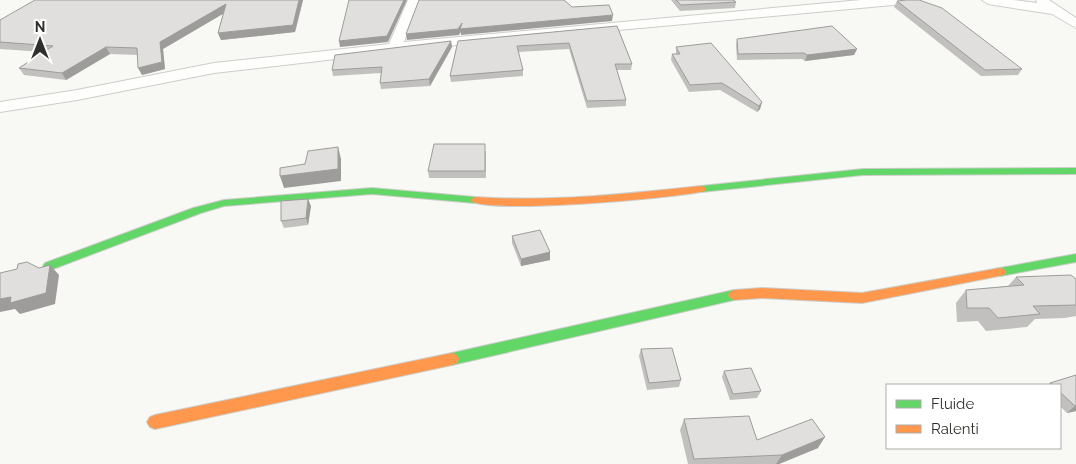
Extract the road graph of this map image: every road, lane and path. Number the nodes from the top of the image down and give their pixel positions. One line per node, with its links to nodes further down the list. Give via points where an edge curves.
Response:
1 (414, 0): 7 (street)
2 (904, 0): 7 (street)
3 (988, 0): 5 (street)
4 (1041, 0): 5 (street)
5 (1054, 10): 6 (street)
6 (1076, 24)
7 (394, 47): 8 (street, via 202,69)
8 (0, 107)
9 (1076, 171): 11 (street, via 863,172 620,198 551,201 484,201 372,191 224,203 197,210)
10 (1076, 258): 12 (street, via 862,298 762,293 736,295)
11 (49, 266)
12 (156, 422)

